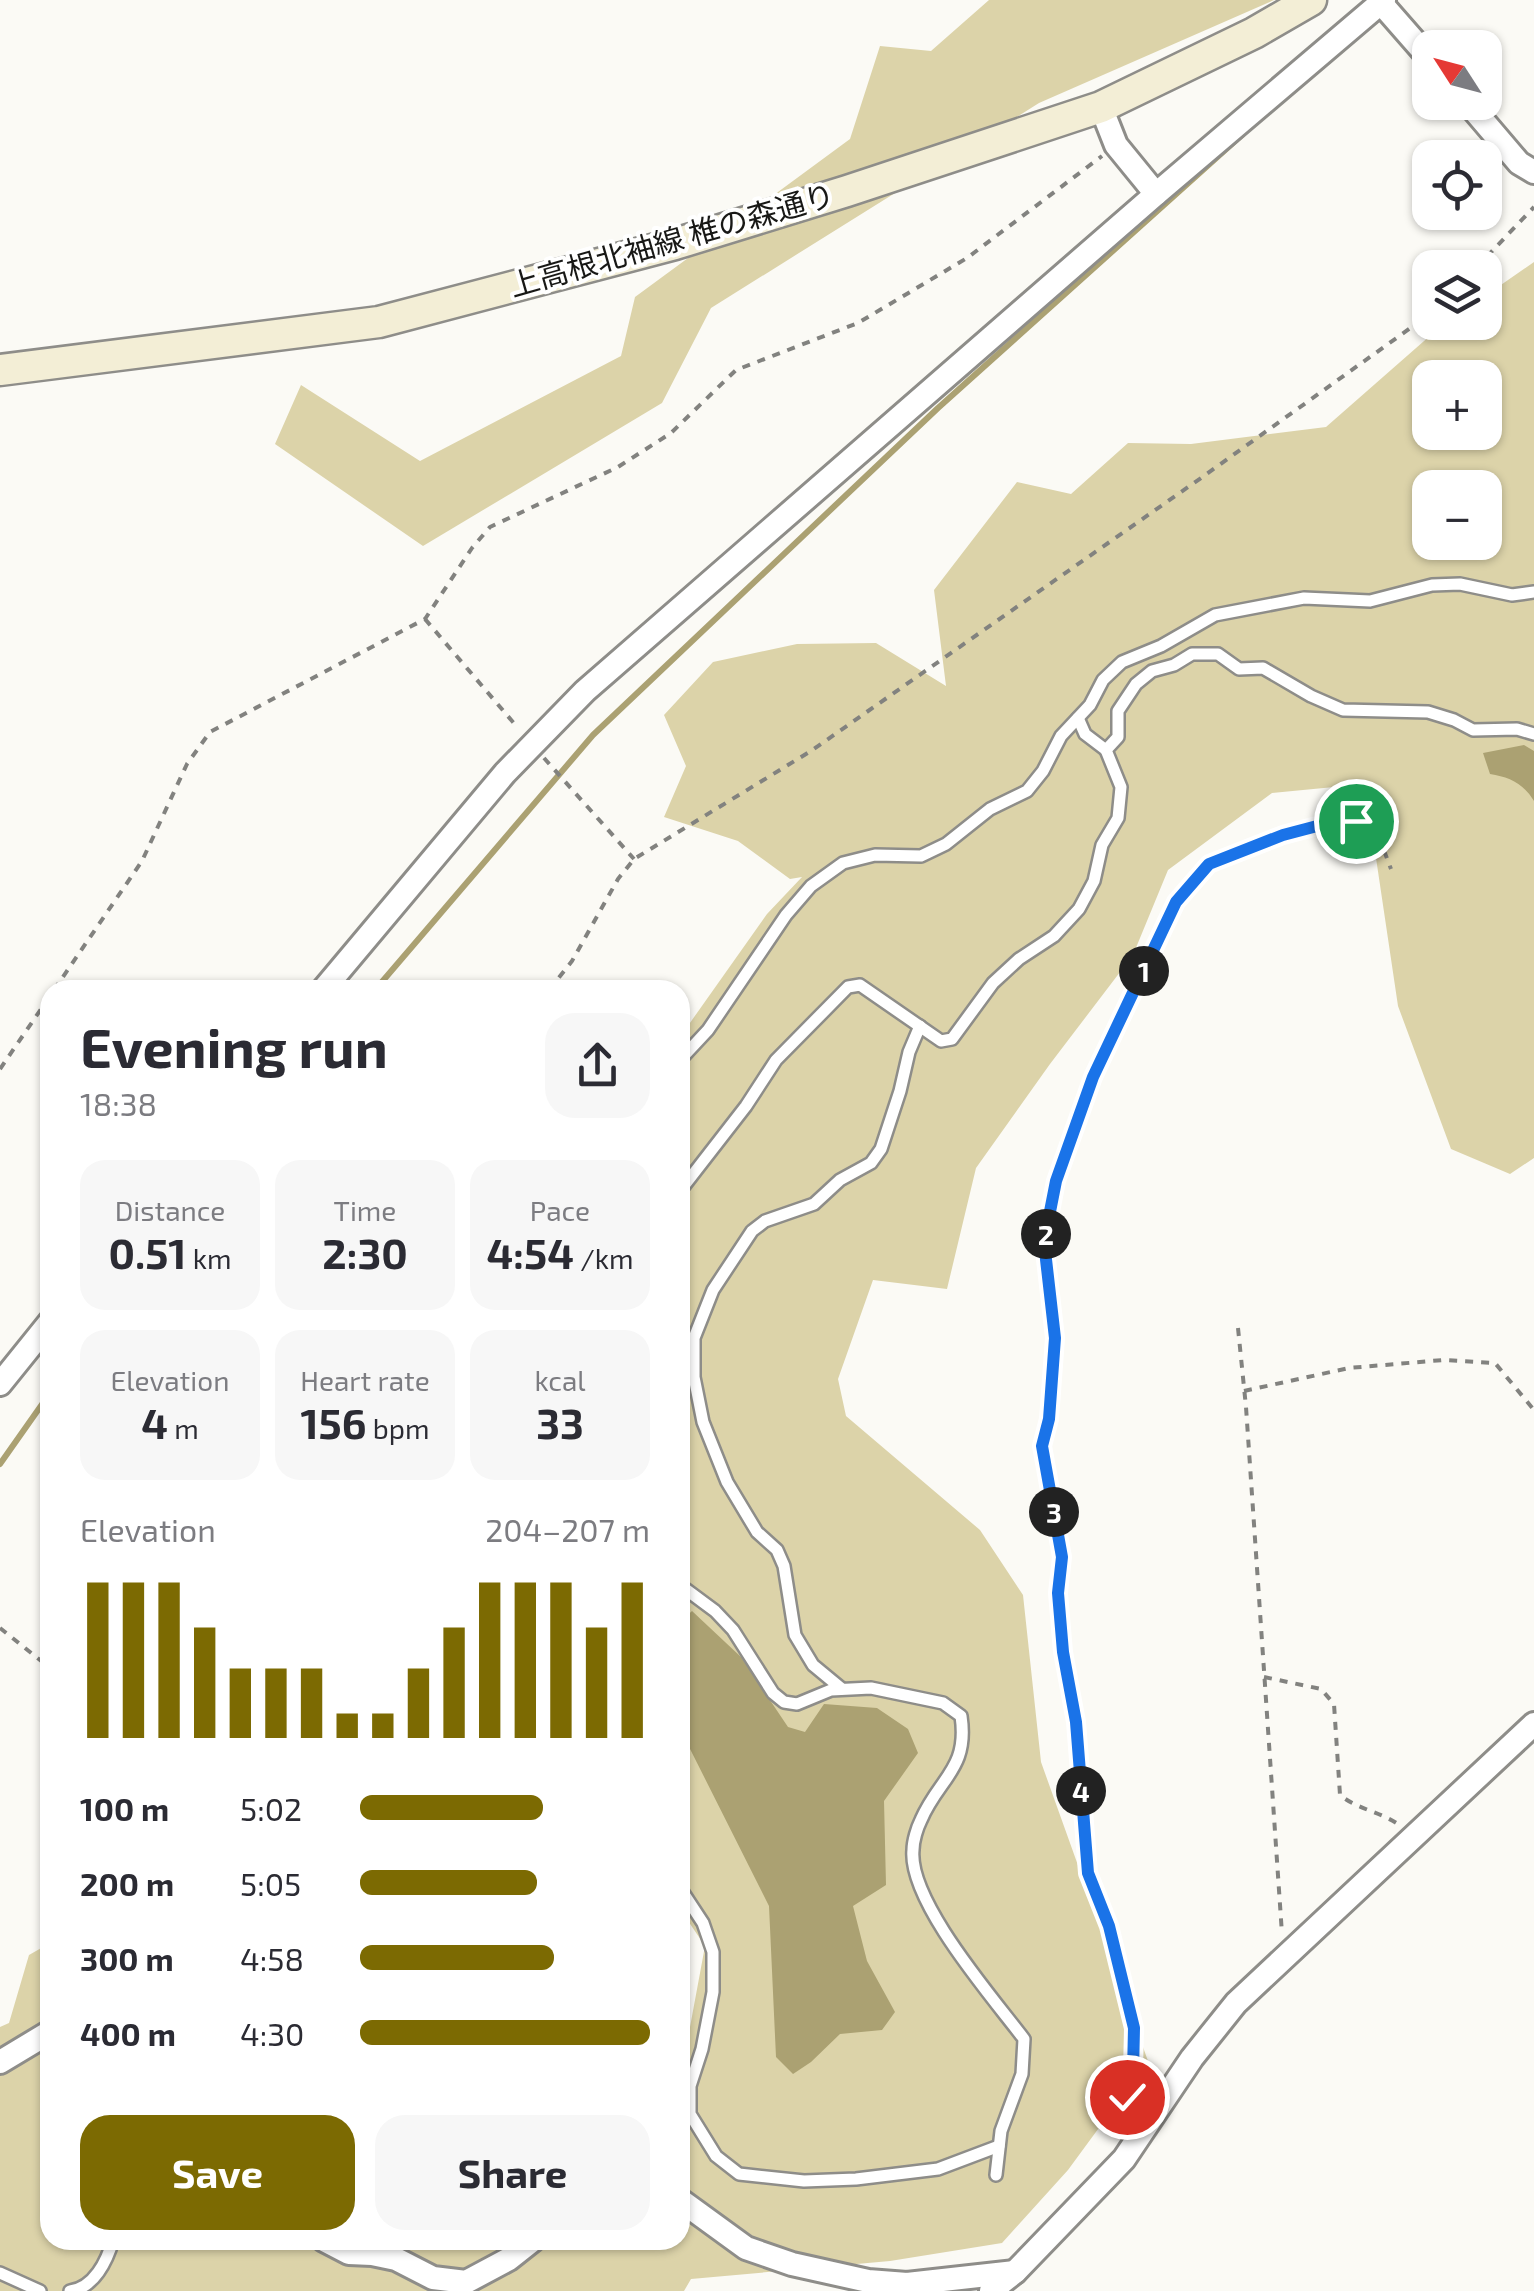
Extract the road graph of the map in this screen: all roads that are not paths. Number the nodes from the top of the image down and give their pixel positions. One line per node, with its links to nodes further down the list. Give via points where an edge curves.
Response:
1 (1311, 0): 4 (main road, 上高根北袖線 椎の森通り)
2 (1383, 1): 3 (street); 7 (street)
3 (1412, 37)
4 (1101, 106): 7 (street, via 1116,145); 8 (main road, 上高根北袖線 椎の森通り, via 675,244 379,322)
5 (1482, 120): 6 (street)
6 (1534, 172)
7 (1156, 194): 13 (street, via 585,691 504,773)
8 (0, 370)
9 (1534, 592): 10 (lane, via 1432,585 1370,600 1304,598 1214,615 1122,662)
10 (1078, 718): 12 (lane, via 1085,734); 15 (lane, via 1026,791 946,844 922,856 875,855 843,864 810,886)
11 (1534, 734): 12 (lane, via 1473,730 1428,712 1343,710 1263,668 1239,668 1218,654 1192,654 1136,684 1118,711 1118,737)
12 (1106, 750): 14 (lane, via 1120,786 1118,818 1079,909 994,983 952,1039 941,1041)
13 (330, 980)
14 (920, 1026): 16 (lane, via 860,985 848,987 776,1060); 20 (lane, via 871,1163 814,1204 752,1231 712,1290 694,1338 703,1422 726,1482 757,1532 777,1550 795,1635 813,1665)
15 (690, 1049)
16 (690, 1178)
17 (40, 1334): 18 (street)
18 (0, 1384)
19 (690, 1592): 20 (lane, via 732,1630 784,1702)
20 (842, 1689): 27 (lane, via 943,1703 960,1716 958,1761 921,1820 912,1852 921,1891 944,1930 1024,2039 1022,2074)
21 (1534, 1724): 33 (street, via 1236,2003 1124,2158)
22 (690, 1903): 25 (lane, via 713,1952 713,1992)
23 (40, 2038): 24 (street)
24 (0, 2062)
25 (690, 2086)
26 (690, 2121): 27 (lane, via 739,2174 804,2181 938,2168)
27 (999, 2146): 28 (lane)
28 (996, 2175)
29 (690, 2207): 33 (street, via 746,2248 868,2282)
30 (110, 2250): 35 (lane)
31 (344, 2250): 32 (street, via 466,2282)
32 (520, 2250)
33 (1015, 2272): 39 (street)
34 (0, 2273): 36 (lane)
35 (95, 2274): 37 (lane); 38 (lane)
36 (40, 2291)
37 (70, 2291)
38 (94, 2291)
39 (992, 2291)

